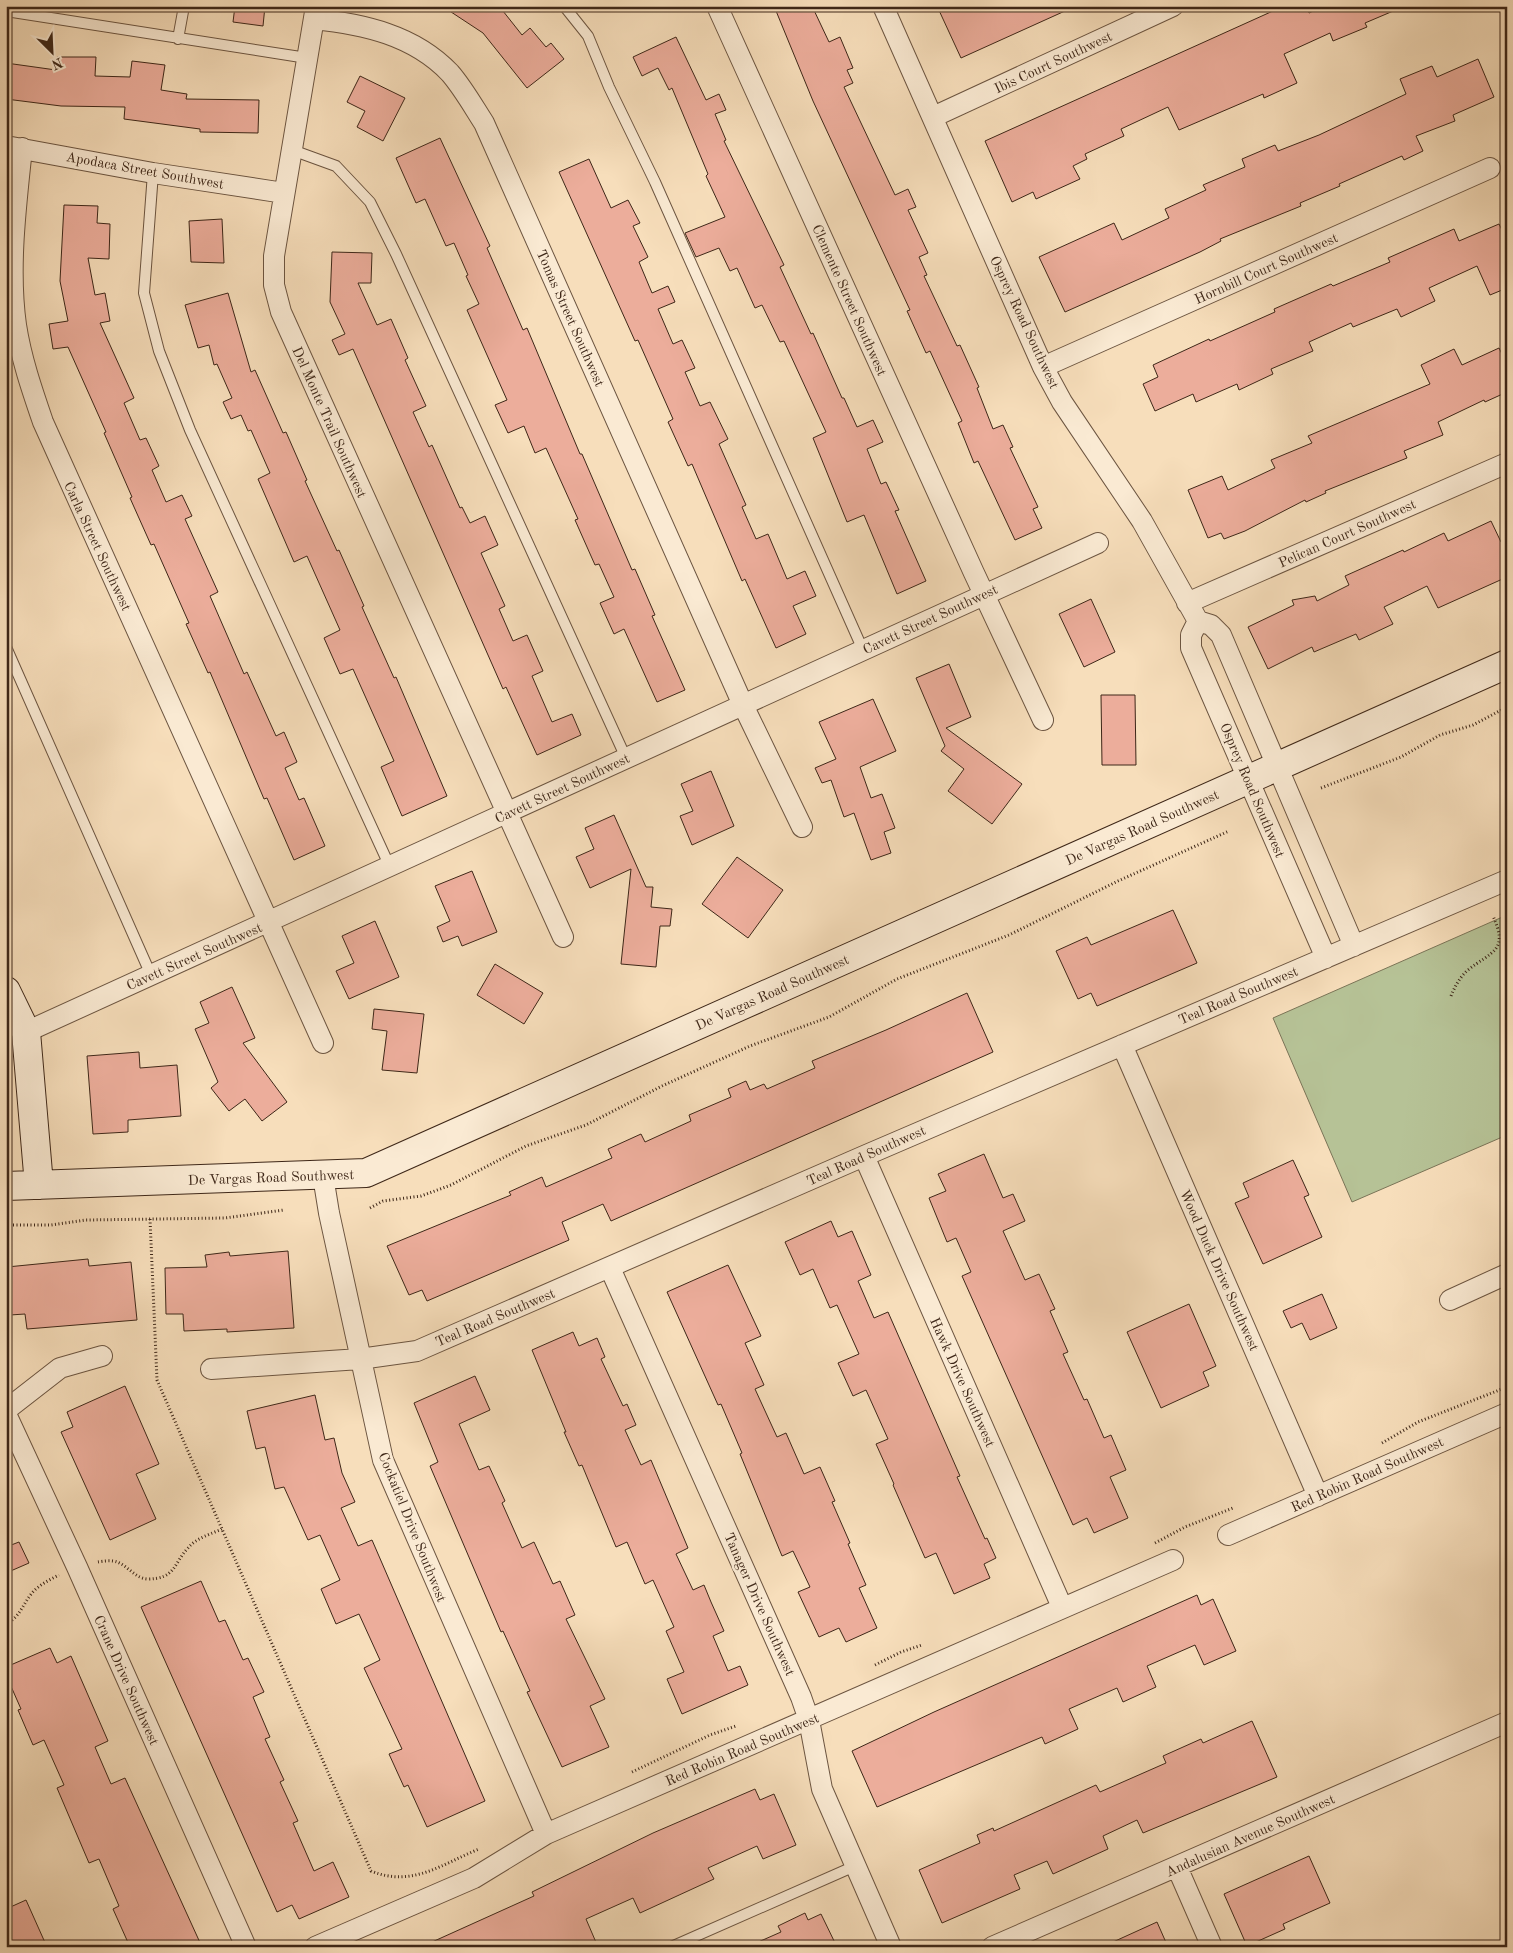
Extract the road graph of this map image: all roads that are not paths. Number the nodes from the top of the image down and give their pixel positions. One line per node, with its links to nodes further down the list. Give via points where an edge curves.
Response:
1 (184, 6): 8 (lane)
2 (564, 6): 23 (lane, via 588,36)
3 (717, 6): 19 (street, Clemente Street Southwest)
4 (883, 6): 10 (street, Osprey Road Southwest)
5 (1173, 6): 10 (street, Ibis Court Southwest)
6 (6, 11): 8 (lane)
7 (315, 13): 9 (street, Del Monte Trail Southwest); 25 (street, Tomas Street Southwest, via 378,29 426,53 449,72 484,123)
8 (178, 40): 9 (lane)
9 (307, 58): 12 (street, Del Monte Trail Southwest)
10 (934, 117): 16 (street, Osprey Road Southwest)
11 (14, 147): 14 (street, Apodaca Street Southwest); 34 (street, Carla Street Southwest, via 16,324 43,422)
12 (292, 150): 15 (street, Del Monte Trail Southwest); 27 (lane, via 336,166 370,202)
13 (1490, 168): 16 (street, Hornbill Court Southwest)
14 (152, 173): 15 (street, Apodaca Street Southwest); 32 (lane, via 144,293 159,351 190,430)
15 (284, 193): 30 (street, Del Monte Trail Southwest, via 274,266 274,285 281,312)
16 (1043, 367): 20 (street, Osprey Road Southwest, via 1062,402 1142,521)
17 (1507, 463): 20 (street, Pelican Court Southwest)
18 (1098, 544): 19 (street, Cavett Street Southwest)
19 (984, 594): 23 (street, Cavett Street Southwest); 26 (street, Clemente Street Southwest)
20 (1187, 603): 21 (street, Osprey Road Southwest)
21 (1198, 620): 28 (street, Osprey Road Southwest, via 1211,625 1221,635); 29 (street, Osprey Road Southwest, via 1191,636 1191,648)
22 (6, 647): 38 (lane)
23 (863, 650): 25 (street, Cavett Street Southwest)
24 (1507, 664): 28 (street, De Vargas Road Southwest)
25 (743, 705): 27 (street, Cavett Street Southwest); 31 (street, Tomas Street Southwest)
26 (1044, 720)
27 (626, 758): 30 (street, Cavett Street Southwest)
28 (1276, 767): 29 (street, De Vargas Road Southwest); 36 (street, Osprey Road Southwest)
29 (1247, 780): 37 (street, Osprey Road Southwest); 43 (street, De Vargas Road Southwest, via 366,1173)
30 (507, 814): 32 (street, Cavett Street Southwest); 35 (street, Del Monte Trail Southwest)
31 (802, 827)
32 (390, 867): 34 (street, Cavett Street Southwest)
33 (1507, 880): 36 (street, Teal Road Southwest)
34 (268, 922): 38 (street, Cavett Street Southwest); 40 (street, Carla Street Southwest)
35 (564, 937)
36 (1354, 946): 37 (street, Teal Road Southwest)
37 (1326, 958): 41 (street, Teal Road Southwest)
38 (150, 975): 39 (street, Cavett Street Southwest)
39 (14, 1012): 44 (street)
40 (323, 1043)
41 (1122, 1045): 42 (street, Teal Road Southwest); 55 (street, Wood Duck Drive Southwest)
42 (864, 1156): 46 (street, Teal Road Southwest); 58 (street, Hawk Drive Southwest)
43 (323, 1176): 44 (street, De Vargas Road Southwest); 50 (street, Cockatiel Drive Southwest)
44 (38, 1185): 45 (street, De Vargas Road Southwest)
45 (6, 1186)
46 (610, 1268): 50 (street, Teal Road Southwest, via 417,1351); 59 (street, Tanager Drive Southwest)
47 (1507, 1274): 48 (street)
48 (1450, 1300)
49 (102, 1356): 52 (street, via 60,1368)
50 (360, 1359): 51 (street, Teal Road Southwest); 61 (street, Cockatiel Drive Southwest, via 382,1460)
51 (211, 1369)
52 (6, 1410)
53 (1507, 1413): 55 (street, Red Robin Road Southwest)
54 (6, 1414): 64 (street, Crane Drive Southwest)
55 (1318, 1496): 56 (street, Red Robin Road Southwest)
56 (1228, 1535)
57 (1173, 1560): 58 (street, Red Robin Road Southwest)
58 (1062, 1607): 59 (street, Red Robin Road Southwest)
59 (809, 1720): 61 (street, Red Robin Road Southwest); 62 (street, Tanager Drive Southwest, via 822,1789)
60 (1507, 1722): 63 (street, Andalusian Avenue Southwest)
61 (546, 1834): 65 (street, Red Robin Road Southwest, via 474,1878)
62 (855, 1866): 66 (lane); 67 (street, Tanager Drive Southwest)
63 (1177, 1867): 68 (street, Andalusian Avenue Southwest); 69 (street)
64 (246, 1947)
65 (316, 1947)
66 (671, 1947)
67 (891, 1947)
68 (992, 1947)
69 (1212, 1947)

